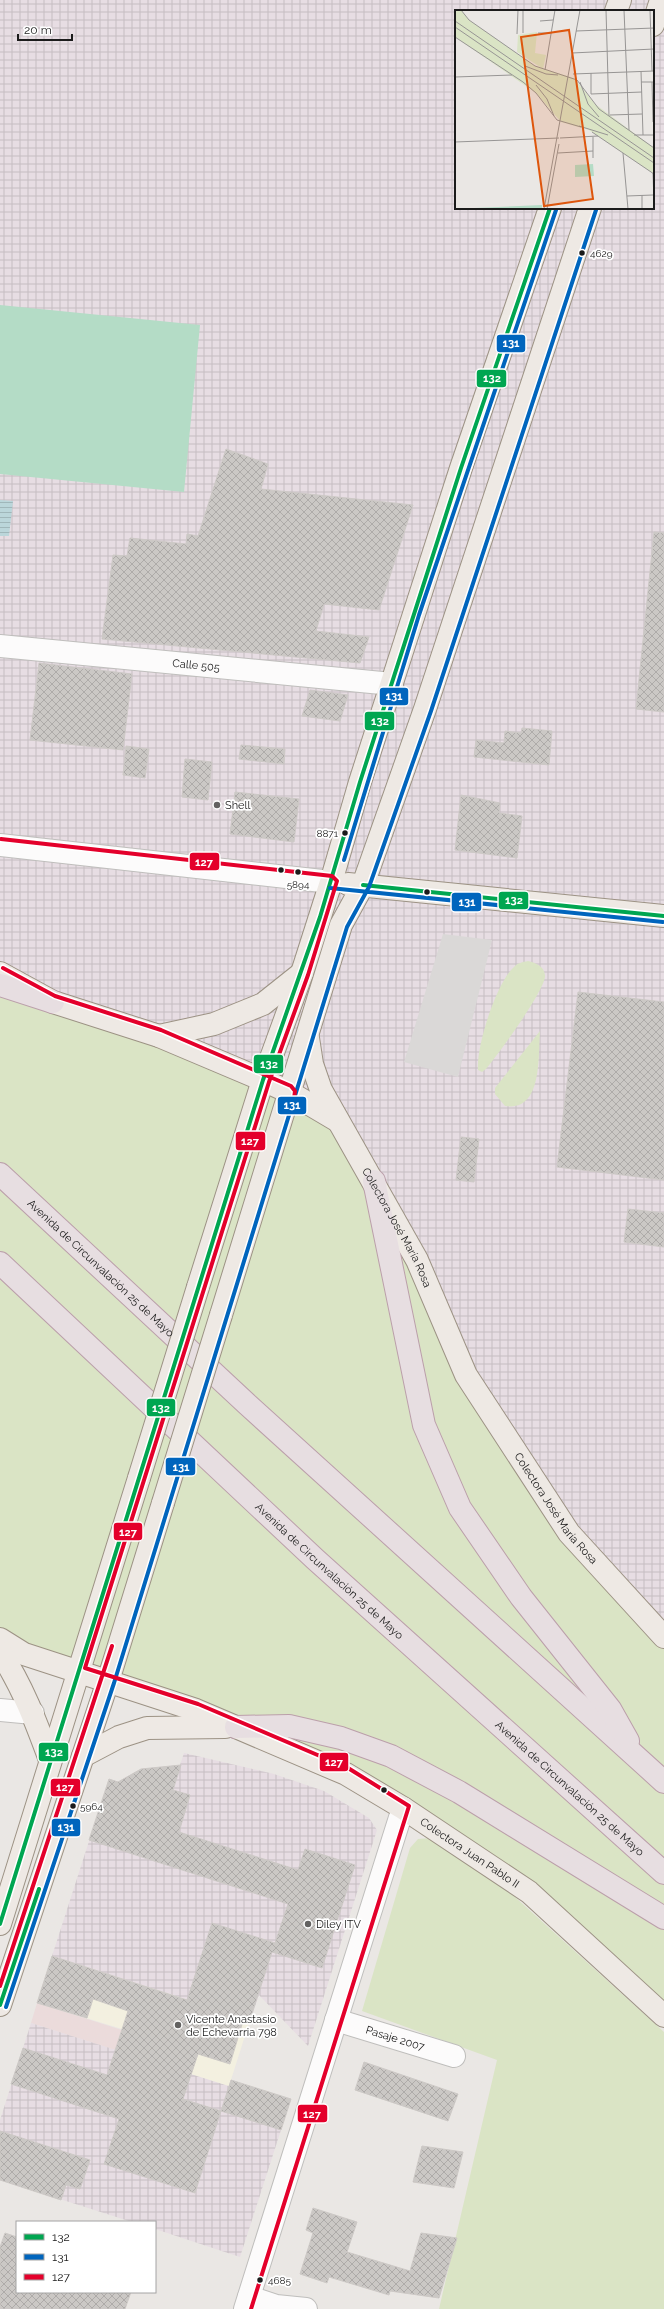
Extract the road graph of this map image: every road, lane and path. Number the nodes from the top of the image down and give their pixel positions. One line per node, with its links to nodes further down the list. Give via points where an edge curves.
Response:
1 (620, 0): 3 (main road)
2 (661, 0): 4 (main road)
3 (616, 10)
4 (654, 22)
5 (550, 209): 8 (main road, via 461,468)
6 (590, 209): 11 (main road)
7 (0, 646): 8 (street, Calle 505)
8 (392, 684): 10 (main road)
9 (0, 845): 10 (street)
10 (331, 882): 11 (main road); 14 (main road)
11 (363, 885): 12 (main road); 17 (main road, via 341,924)
12 (664, 916)
13 (0, 973): 16 (main road, Colectora José María Rosa)
14 (302, 973): 18 (main road, via 263,1004 214,1024); 19 (main road)
15 (0, 985): 16 (highway)
16 (53, 1002): 18 (main road, Colectora José María Rosa)
17 (308, 1033): 20 (main road); 21 (main road, via 312,1064 321,1090)
18 (159, 1036): 19 (main road, Colectora José María Rosa)
19 (263, 1080): 20 (main road, Colectora José María Rosa); 28 (main road, bridge)
20 (290, 1092): 21 (main road, Colectora José María Rosa); 29 (main road, bridge)
21 (338, 1121): 23 (main road, Colectora José María Rosa)
22 (0, 1174): 35 (highway, Avenida de Circunvalación 25 de Mayo, via 248,1405)
23 (374, 1181): 25 (main road, Colectora José María Rosa, via 418,1260 466,1375 569,1533); 35 (highway, via 424,1425 460,1508 521,1597 610,1710)
24 (0, 1263): 38 (highway, Avenida de Circunvalación 25 de Mayo, via 315,1559)
25 (664, 1637)
26 (0, 1639): 28 (main road, Colectora Juan Pablo II, via 24,1654)
27 (0, 1652): 31 (main road)
28 (78, 1672): 29 (main road, Colectora Juan Pablo II); 34 (main road)
29 (108, 1681): 32 (main road, Colectora Juan Pablo II, via 196,1710); 33 (main road)
30 (0, 1710): 31 (street)
31 (33, 1713): 34 (main road)
32 (236, 1727): 33 (main road, via 147,1728 119,1737); 37 (main road, Colectora Juan Pablo II, via 346,1774); 39 (highway, via 288,1726 341,1738 391,1756 459,1792)
33 (83, 1756): 41 (main road)
34 (50, 1760): 40 (main road)
35 (640, 1760): 36 (highway, Avenida de Circunvalación 25 de Mayo)
36 (664, 1782)
37 (403, 1808): 42 (main road, Colectora Juan Pablo II, via 529,1892); 43 (street)
38 (664, 1874)
39 (664, 1918)
40 (0, 1924)
41 (1, 2000)
42 (664, 2016)
43 (336, 2020): 44 (street, Pasaje 2007); 45 (street)
44 (454, 2056)
45 (247, 2303): 46 (street)
46 (306, 2309)

